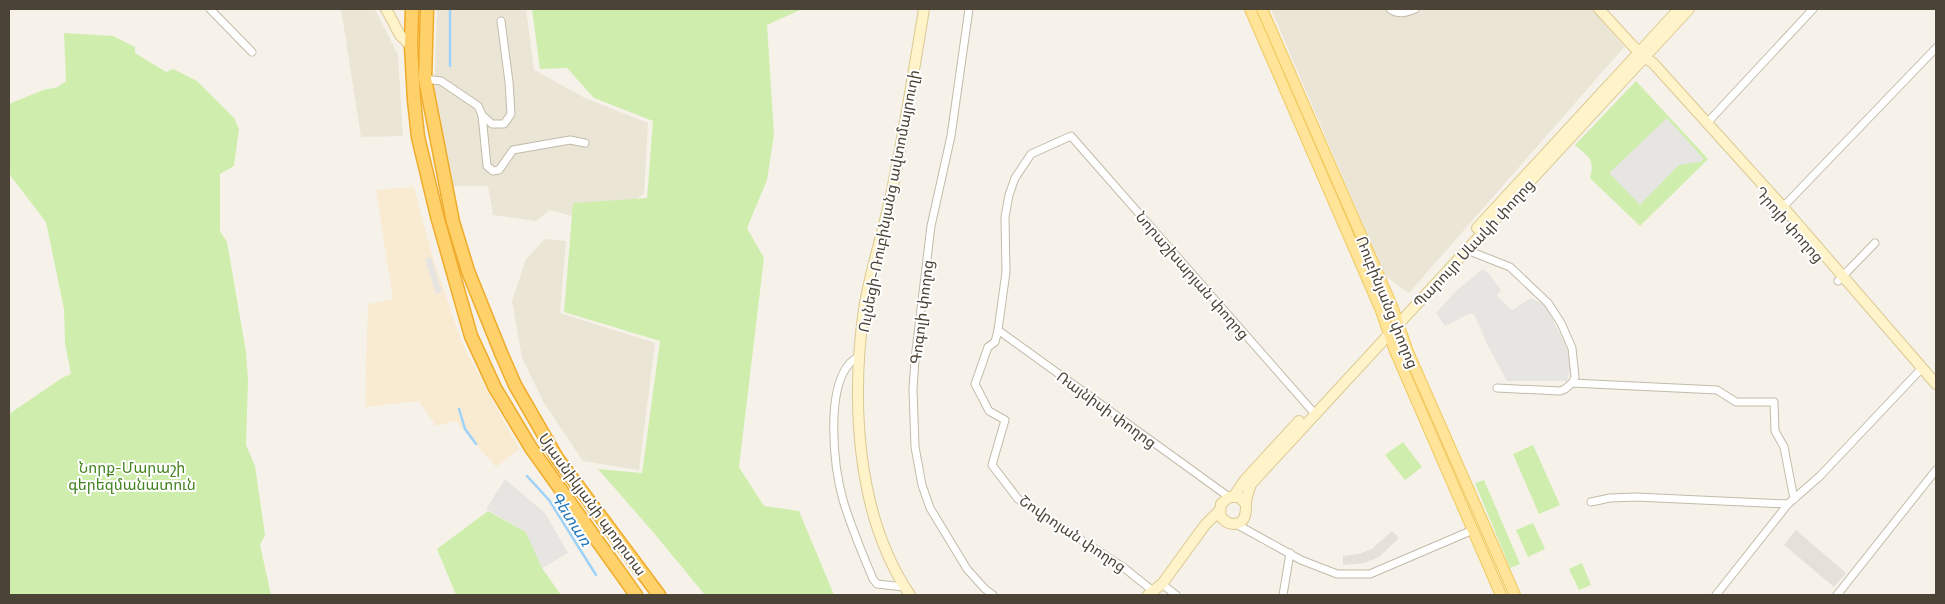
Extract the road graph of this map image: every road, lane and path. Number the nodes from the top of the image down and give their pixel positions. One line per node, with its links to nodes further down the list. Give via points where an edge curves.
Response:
1 (210, 9): 18 (street)
2 (386, 9): 16 (street, via 400,35)
3 (412, 9): 16 (highway, Մյասնիկյանի պողոտա)
4 (427, 9): 20 (highway, Մյասնիկյանի պողոտա)
5 (924, 9): 32 (street, Ուլնեցի-Ռուբինյանց ավտոմայրուղի, via 900,152 868,288)
6 (969, 9): 54 (street, Գոգոլի փողոց, via 951,136 931,226 915,359 914,447 930,508 967,569)
7 (1250, 9): 30 (main road, Ռուբինյանց փողոց)
8 (1262, 9): 29 (main road, Ռուբինյանց փողոց)
9 (1390, 9): 10 (street, via 1403,13)
10 (1415, 9)
11 (1599, 9): 19 (street, Դրոյի փողոց)
12 (1679, 9): 19 (street, Պարույր Սևակի փողոց)
13 (1690, 9): 19 (street, Պարույր Սևակի փողոց)
14 (1813, 9): 22 (street)
15 (501, 21): 21 (street, via 511,114 504,124 492,124)
16 (411, 46): 52 (highway, Մյասնիկյանի պողոտա, via 418,138 471,336 495,388 531,448)
17 (1936, 48): 25 (street)
18 (252, 52)
19 (1642, 55): 22 (street, Դրոյի փողոց); 27 (street, Պարույր Սևակի փողոց); 28 (street, Դրոյի փողոց); 29 (street, Պարույր Սևակի փողոց)
20 (425, 79): 21 (street, via 441,81 478,106); 53 (highway, Մյասնիկյանի պողոտա, via 453,222 468,271 515,385 557,458)
21 (482, 115): 24 (street, via 487,166 493,170 499,170 513,150 570,140)
22 (1707, 123): 25 (street, Դրոյի փողոց)
23 (1070, 136): 31 (street, Շովրոյան փողոց, via 1030,154 1015,178 1005,217 1006,272); 38 (street, Նորաշխարյան փողոց)
24 (585, 143)
25 (1782, 207): 28 (street, Դրոյի փողոց)
26 (1875, 243): 28 (street)
27 (1465, 251): 29 (street, Պարույր Սևակի փողոց); 34 (street, via 1510,267 1548,303 1572,348 1575,377)
28 (1840, 279): 33 (street, Դրոյի փողոց)
29 (1397, 320): 30 (street, Պարույր Սևակի փողոց); 58 (main road, Ռուբինյանց փողոց, via 1408,352)
30 (1388, 329): 38 (street, Պարույր Սևակի փողոց); 46 (main road, Ռուբինյանց փողոց)
31 (998, 330): 43 (street, Ռայնիսի փողոց, via 1216,488); 51 (street, Շովրոյան փողոց, via 995,342 988,347 975,384 989,411 1005,420 992,465 1018,499 1124,567)
32 (859, 356): 50 (street, Ուլնեցի-Ռուբինյանց ավտոմայրուղի, via 860,434 869,497 879,533); 50 (street, via 842,375 837,393 833,421 835,465 843,500 873,579 877,584)
33 (1920, 370): 35 (street, Դրոյի փողոց); 37 (street, Դրոյի փողոց); 40 (street, via 1820,476)
34 (1572, 383): 36 (street, via 1560,391); 40 (street, via 1717,390 1736,402 1774,402 1775,431 1784,447)
35 (1936, 384)
36 (1497, 388)
37 (1936, 390)
38 (1313, 412): 42 (street, Պարույր Սևակի փողոց, via 1251,484); 43 (street, Պարույր Սևակի փողոց, via 1244,481)
39 (1936, 470): 60 (street)
40 (1791, 501): 41 (street, via 1636,497); 59 (street)
41 (1591, 502)
42 (1246, 504): 43 (street, via 1243,500); 44 (street, Պարույր Սևակի փողոց)
43 (1226, 505): 45 (street, via 1229,523); 49 (street, via 1209,521)
44 (1245, 518): 45 (street); 47 (street)
45 (1236, 524): 47 (street)
46 (1473, 530): 48 (street, via 1370,574 1337,574); 57 (main road, Ռուբինյանց փողոց)
47 (1255, 534): 48 (street)
48 (1290, 553): 56 (street)
49 (1162, 584): 51 (street); 55 (street)
50 (907, 591)
51 (1150, 593)
52 (636, 595)
53 (659, 595)
54 (993, 595)
55 (1176, 595)
56 (1283, 595)
57 (1501, 595)
58 (1515, 595)
59 (1716, 595)
60 (1837, 595)

